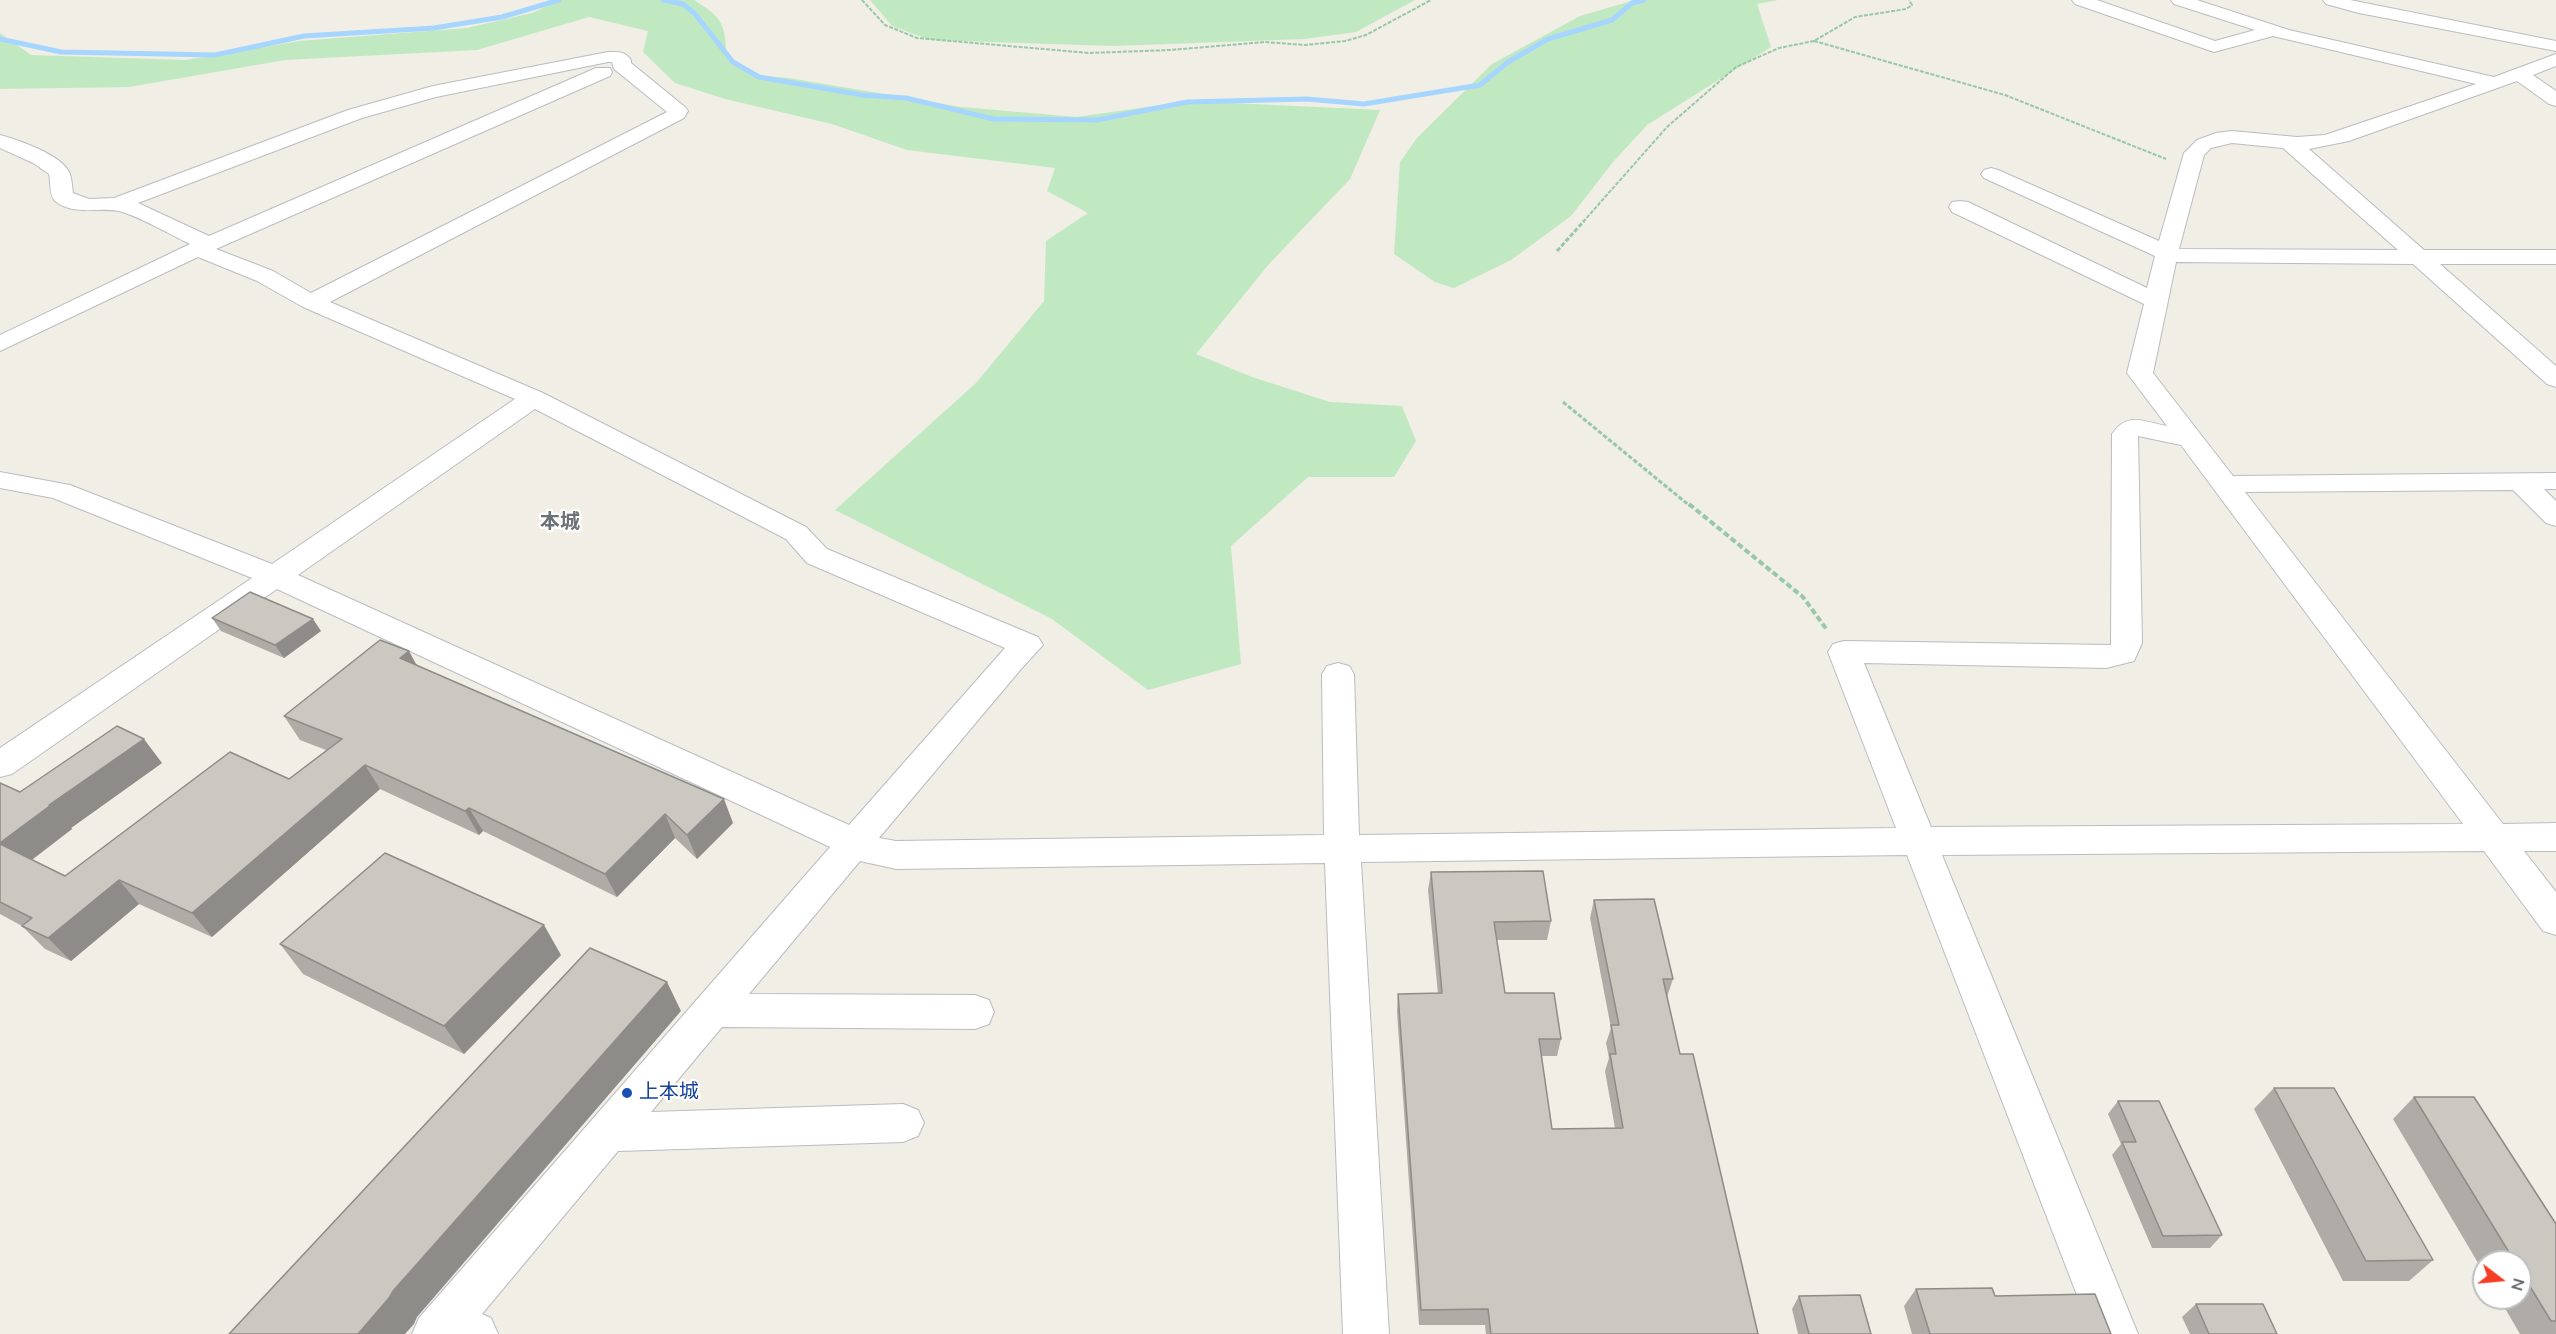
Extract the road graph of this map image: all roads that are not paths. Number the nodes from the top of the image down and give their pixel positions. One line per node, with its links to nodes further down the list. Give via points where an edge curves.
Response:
1 (2081, 0): 4 (street, via 2214,47)
2 (2180, 0): 4 (street)
3 (2332, 0): 5 (street)
4 (2272, 31): 9 (street)
5 (2556, 46)
6 (2556, 59): 8 (street)
7 (621, 65): 14 (street, via 619,57 608,57 400,101 312,128); 16 (street); 21 (street, via 677,114)
8 (2519, 74): 9 (street); 10 (street)
9 (2492, 82): 12 (street, via 2319,142)
10 (2555, 98)
11 (0, 141): 14 (street, via 57,169 63,196 74,202)
12 (2290, 143): 17 (street, via 2239,137 2214,139 2199,146); 18 (street)
13 (1991, 174): 17 (street)
14 (117, 204): 16 (street)
15 (1960, 207): 20 (street)
16 (202, 246): 21 (street); 22 (street)
17 (2167, 253): 18 (street, via 2182,257); 20 (street)
18 (2418, 256): 19 (street); 23 (street)
19 (2556, 257)
20 (2156, 301): 25 (street, via 2140,373)
21 (311, 302): 24 (street)
22 (0, 344)
23 (2556, 379)
24 (534, 398): 31 (street); 37 (street, via 796,533 817,556 1027,645)
25 (2190, 439): 29 (street); 36 (street, via 2131,427 2125,434 2127,643 2123,653 2106,657 1844,652)
26 (0, 480): 31 (street, via 60,491)
27 (2556, 481): 28 (street)
28 (2521, 482): 29 (street); 30 (street)
29 (2224, 484): 34 (street)
30 (2556, 517)
31 (273, 575): 33 (street); 37 (street)
32 (1338, 674): 38 (street)
33 (0, 765)
34 (2493, 837): 35 (street); 36 (street); 39 (street)
35 (2556, 837)
36 (1919, 841): 38 (street); 46 (street)
37 (854, 844): 38 (street, via 896,855); 40 (street)
38 (1342, 849): 45 (street)
39 (2556, 920)
40 (712, 1010): 41 (street); 43 (street)
41 (975, 1012)
42 (903, 1124): 43 (street)
43 (608, 1132): 44 (street)
44 (452, 1330)
45 (1365, 1334)
46 (2115, 1334)

